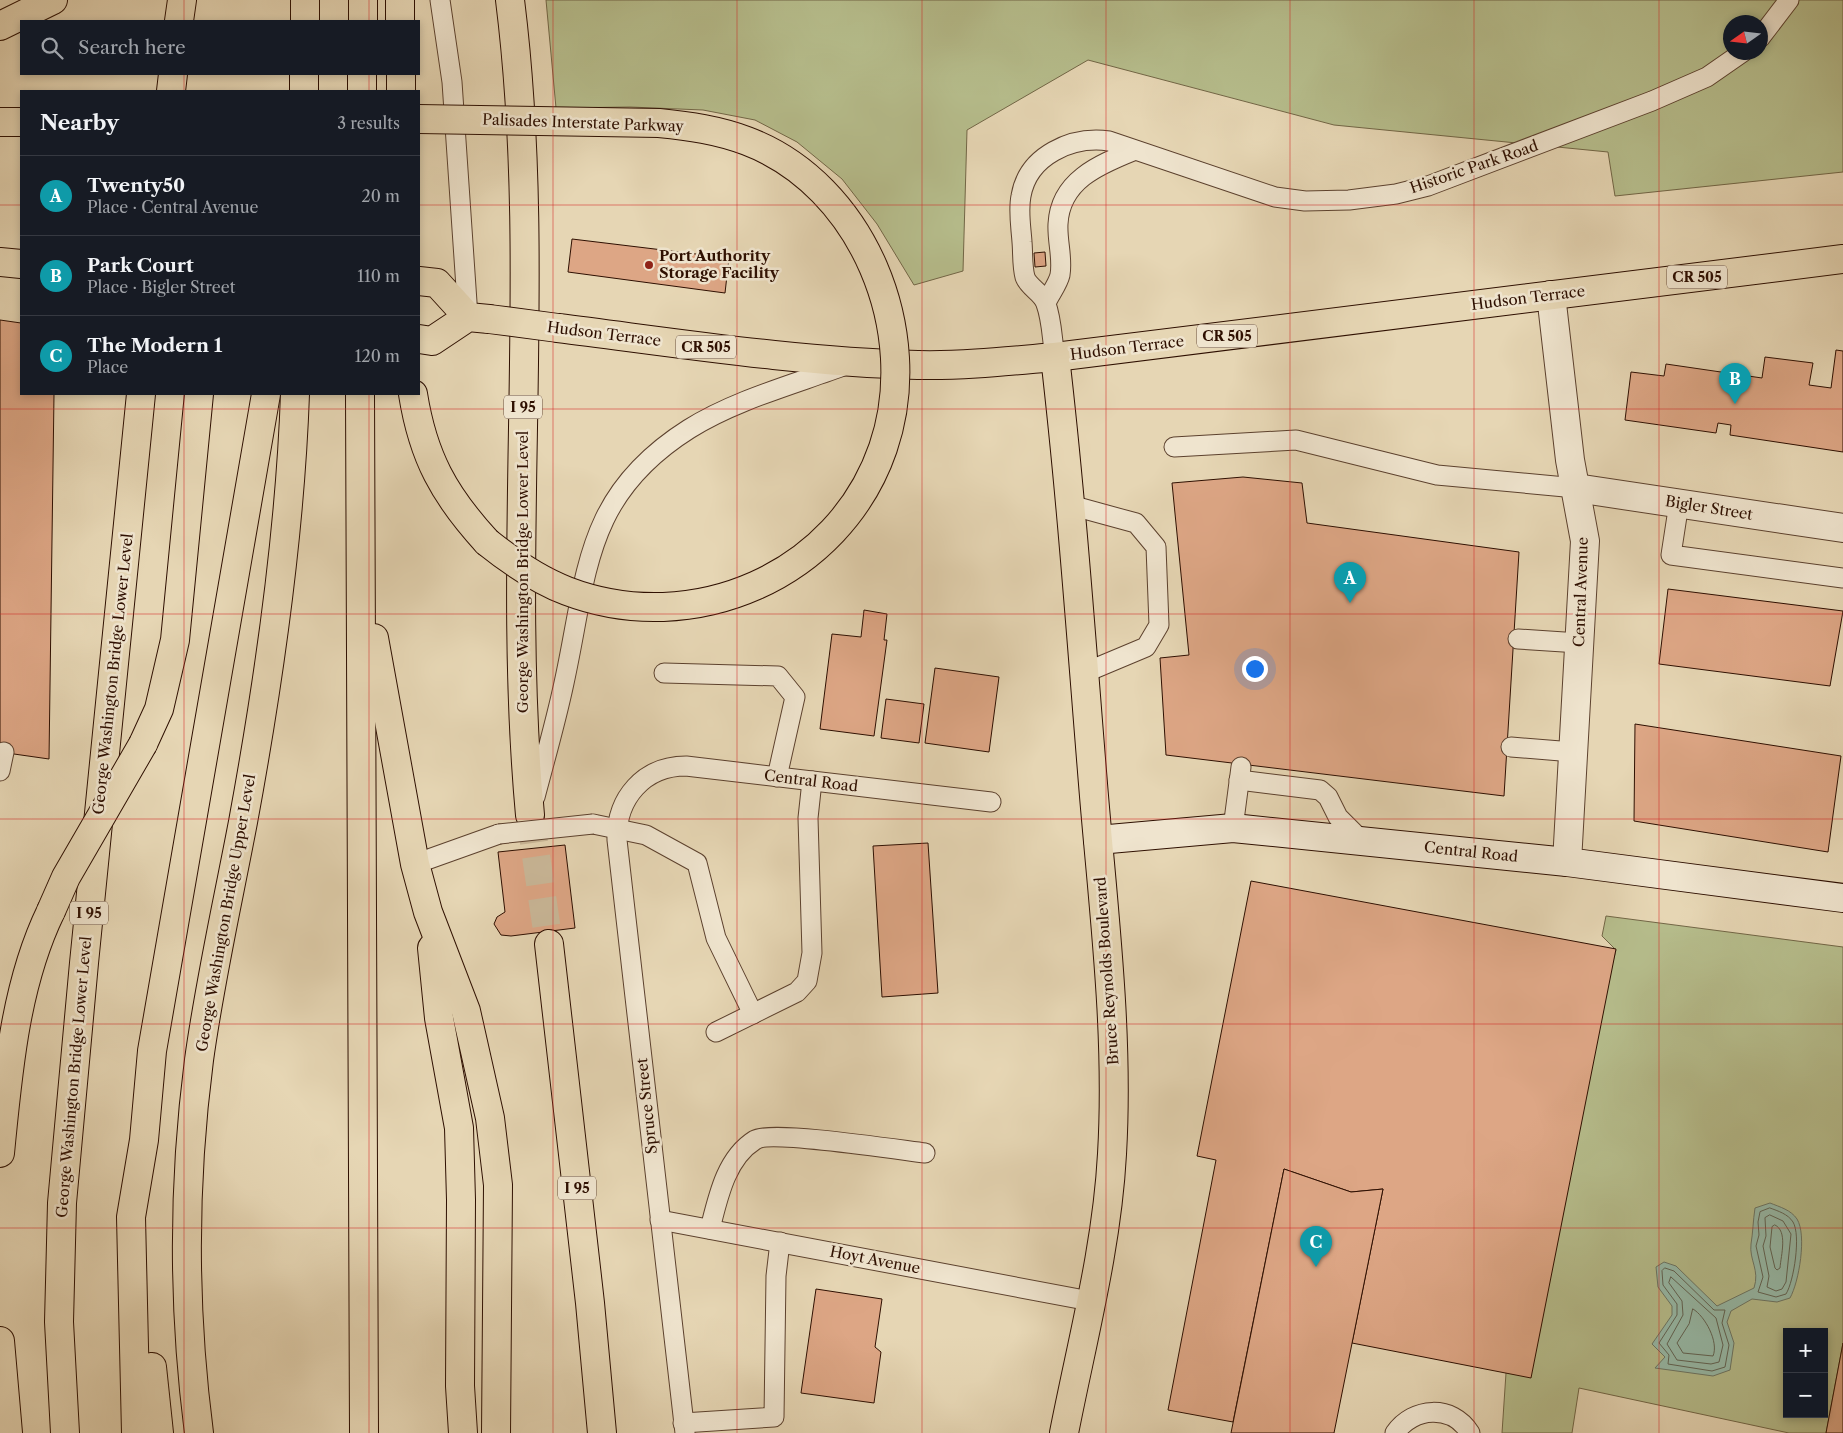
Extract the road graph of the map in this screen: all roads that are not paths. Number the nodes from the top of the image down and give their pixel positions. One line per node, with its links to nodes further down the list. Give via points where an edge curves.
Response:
1 (52, 0): 13 (main road)
2 (182, 0): 9 (main road)
3 (305, 0): 10 (main road)
4 (363, 0): 11 (main road)
5 (400, 0): 12 (main road)
6 (440, 0): 34 (lane)
7 (510, 0): 65 (main road, George Washington Bridge Lower Level / I 95, via 522,157 521,654)
8 (1789, 0): 14 (lane)
9 (179, 20)
10 (305, 20)
11 (362, 20)
12 (400, 20)
13 (0, 26)
14 (1768, 28)
15 (1731, 60): 27 (lane, Historic Park Road, via 1707,77 1652,101 1428,186 1396,194 1349,200 1305,201 1275,197)
16 (173, 75): 20 (main road)
17 (304, 75): 21 (main road)
18 (362, 75): 22 (main road)
19 (401, 75): 23 (main road)
20 (171, 90)
21 (304, 90)
22 (362, 90)
23 (401, 90)
24 (420, 119): 42 (main road, Palisades Interstate Parkway, bridge, via 688,126 748,142 776,156 803,174 823,193 861,240 884,293 894,344 894,369 890,422 883,448 862,492 828,537 777,577 750,590 722,600 670,608 621,604 567,591 512,562 487,542 449,496 436,473 421,437)
25 (0, 122): 26 (main road)
26 (20, 122)
27 (1133, 151): 33 (lane, via 1087,174 1065,194 1058,225 1060,276); 33 (lane, Historic Park Road, via 1109,141 1075,141 1046,156 1026,181 1021,196 1020,218 1025,278)
28 (1843, 259): 32 (main road, Hudson Terrace / CR 505)
29 (0, 262): 30 (main road)
30 (20, 264)
31 (420, 281): 34 (main road, via 438,283)
32 (1551, 295): 36 (main road, Hudson Terrace / CR 505); 45 (street, Central Avenue)
33 (1046, 303): 36 (lane)
34 (479, 318): 35 (main road, via 432,341); 37 (main road, Hudson Terrace / CR 505, bridge)
35 (420, 339)
36 (1054, 357): 37 (main road, Hudson Terrace / CR 505, via 946,365); 47 (main road, Bruce Reynolds Boulevard)
37 (853, 362): 65 (lane, via 735,406 690,428 644,463 619,492 600,526 588,564 564,683)
38 (141, 395): 87 (main road, George Washington Bridge Lower Level / I 95, via 63,1193 59,1322)
39 (199, 395): 79 (main road, bridge, via 175,640 159,709 143,744 66,877 33,955 13,1044)
40 (295, 395): 90 (main road, George Washington Bridge Upper Level, via 282,555 264,696 208,1002 193,1122 188,1182 188,1250 192,1363)
41 (360, 395): 49 (main road)
42 (413, 395)
43 (263, 406): 77 (main road, via 152,1051)
44 (1174, 447): 45 (lane, via 1296,440 1437,475)
45 (1576, 488): 46 (street, Bigler Street); 52 (street, Central Avenue, via 1585,541)
46 (1679, 503): 48 (street, Bigler Street); 50 (lane, via 1671,556)
47 (1070, 505): 54 (main road, Bruce Reynolds Boulevard); 54 (lane, via 1136,523 1156,547 1159,625 1146,647)
48 (1843, 528)
49 (360, 566): 71 (main road); 91 (main road)
50 (1843, 578)
51 (1518, 638): 52 (lane)
52 (1579, 643): 57 (street, Central Avenue)
53 (664, 673): 59 (lane, via 778,676 795,697)
54 (1084, 673): 68 (main road, Bruce Reynolds Boulevard)
55 (1511, 747): 57 (lane)
56 (4, 752): 58 (lane)
57 (1573, 752): 70 (street, Central Avenue)
58 (0, 772)
59 (777, 777): 61 (lane, Central Road); 62 (lane, Central Road, via 676,766 654,772)
60 (1332, 777): 63 (lane)
61 (812, 781): 64 (lane, Central Road); 75 (lane, via 808,818 812,953 808,981 797,992)
62 (637, 784): 66 (lane, Spruce Street, via 626,800)
63 (1328, 797): 67 (lane, via 1320,790 1240,773); 69 (lane, via 1338,817)
64 (991, 802)
65 (530, 815)
66 (616, 828): 71 (lane, bridge, via 593,824 499,834); 75 (lane, via 646,835 697,863 716,938); 80 (lane, Spruce Street)
67 (1233, 828): 68 (street, Central Road); 69 (street, Central Road)
68 (1098, 840): 83 (main road, Bruce Reynolds Boulevard, via 1111,1016 1114,1116 1107,1203)
69 (1362, 841): 70 (street, Central Road)
70 (1567, 862): 72 (street, Central Road)
71 (415, 864): 73 (main road)
72 (1843, 898)
73 (428, 912): 92 (main road, via 439,1018 459,1128); 93 (main road, via 466,1010 497,1165)
74 (549, 944): 94 (main road, I 95)
75 (753, 1014): 76 (lane)
76 (716, 1032)
77 (144, 1140): 88 (main road, via 131,1217); 89 (main road, via 152,1368)
78 (925, 1152): 81 (lane, via 793,1137 757,1138 729,1169)
79 (0, 1153)
80 (660, 1220): 81 (lane, Hoyt Avenue); 85 (lane, Spruce Street)
81 (710, 1229): 82 (lane, Hoyt Avenue)
82 (780, 1242): 83 (lane, Hoyt Avenue); 85 (lane, via 776,1276 774,1417)
83 (1090, 1301): 95 (main road, Bruce Reynolds Boulevard)
84 (0, 1341): 86 (main road)
85 (684, 1428)
86 (8, 1433)
87 (65, 1433)
88 (136, 1433)
89 (159, 1433)
90 (199, 1433)
91 (364, 1433)
92 (463, 1433)
93 (496, 1433)
94 (602, 1433)
95 (1064, 1433)
96 (1396, 1433): 97 (lane, via 1401,1424 1412,1417 1425,1412 1440,1412 1454,1417)
97 (1470, 1433)

